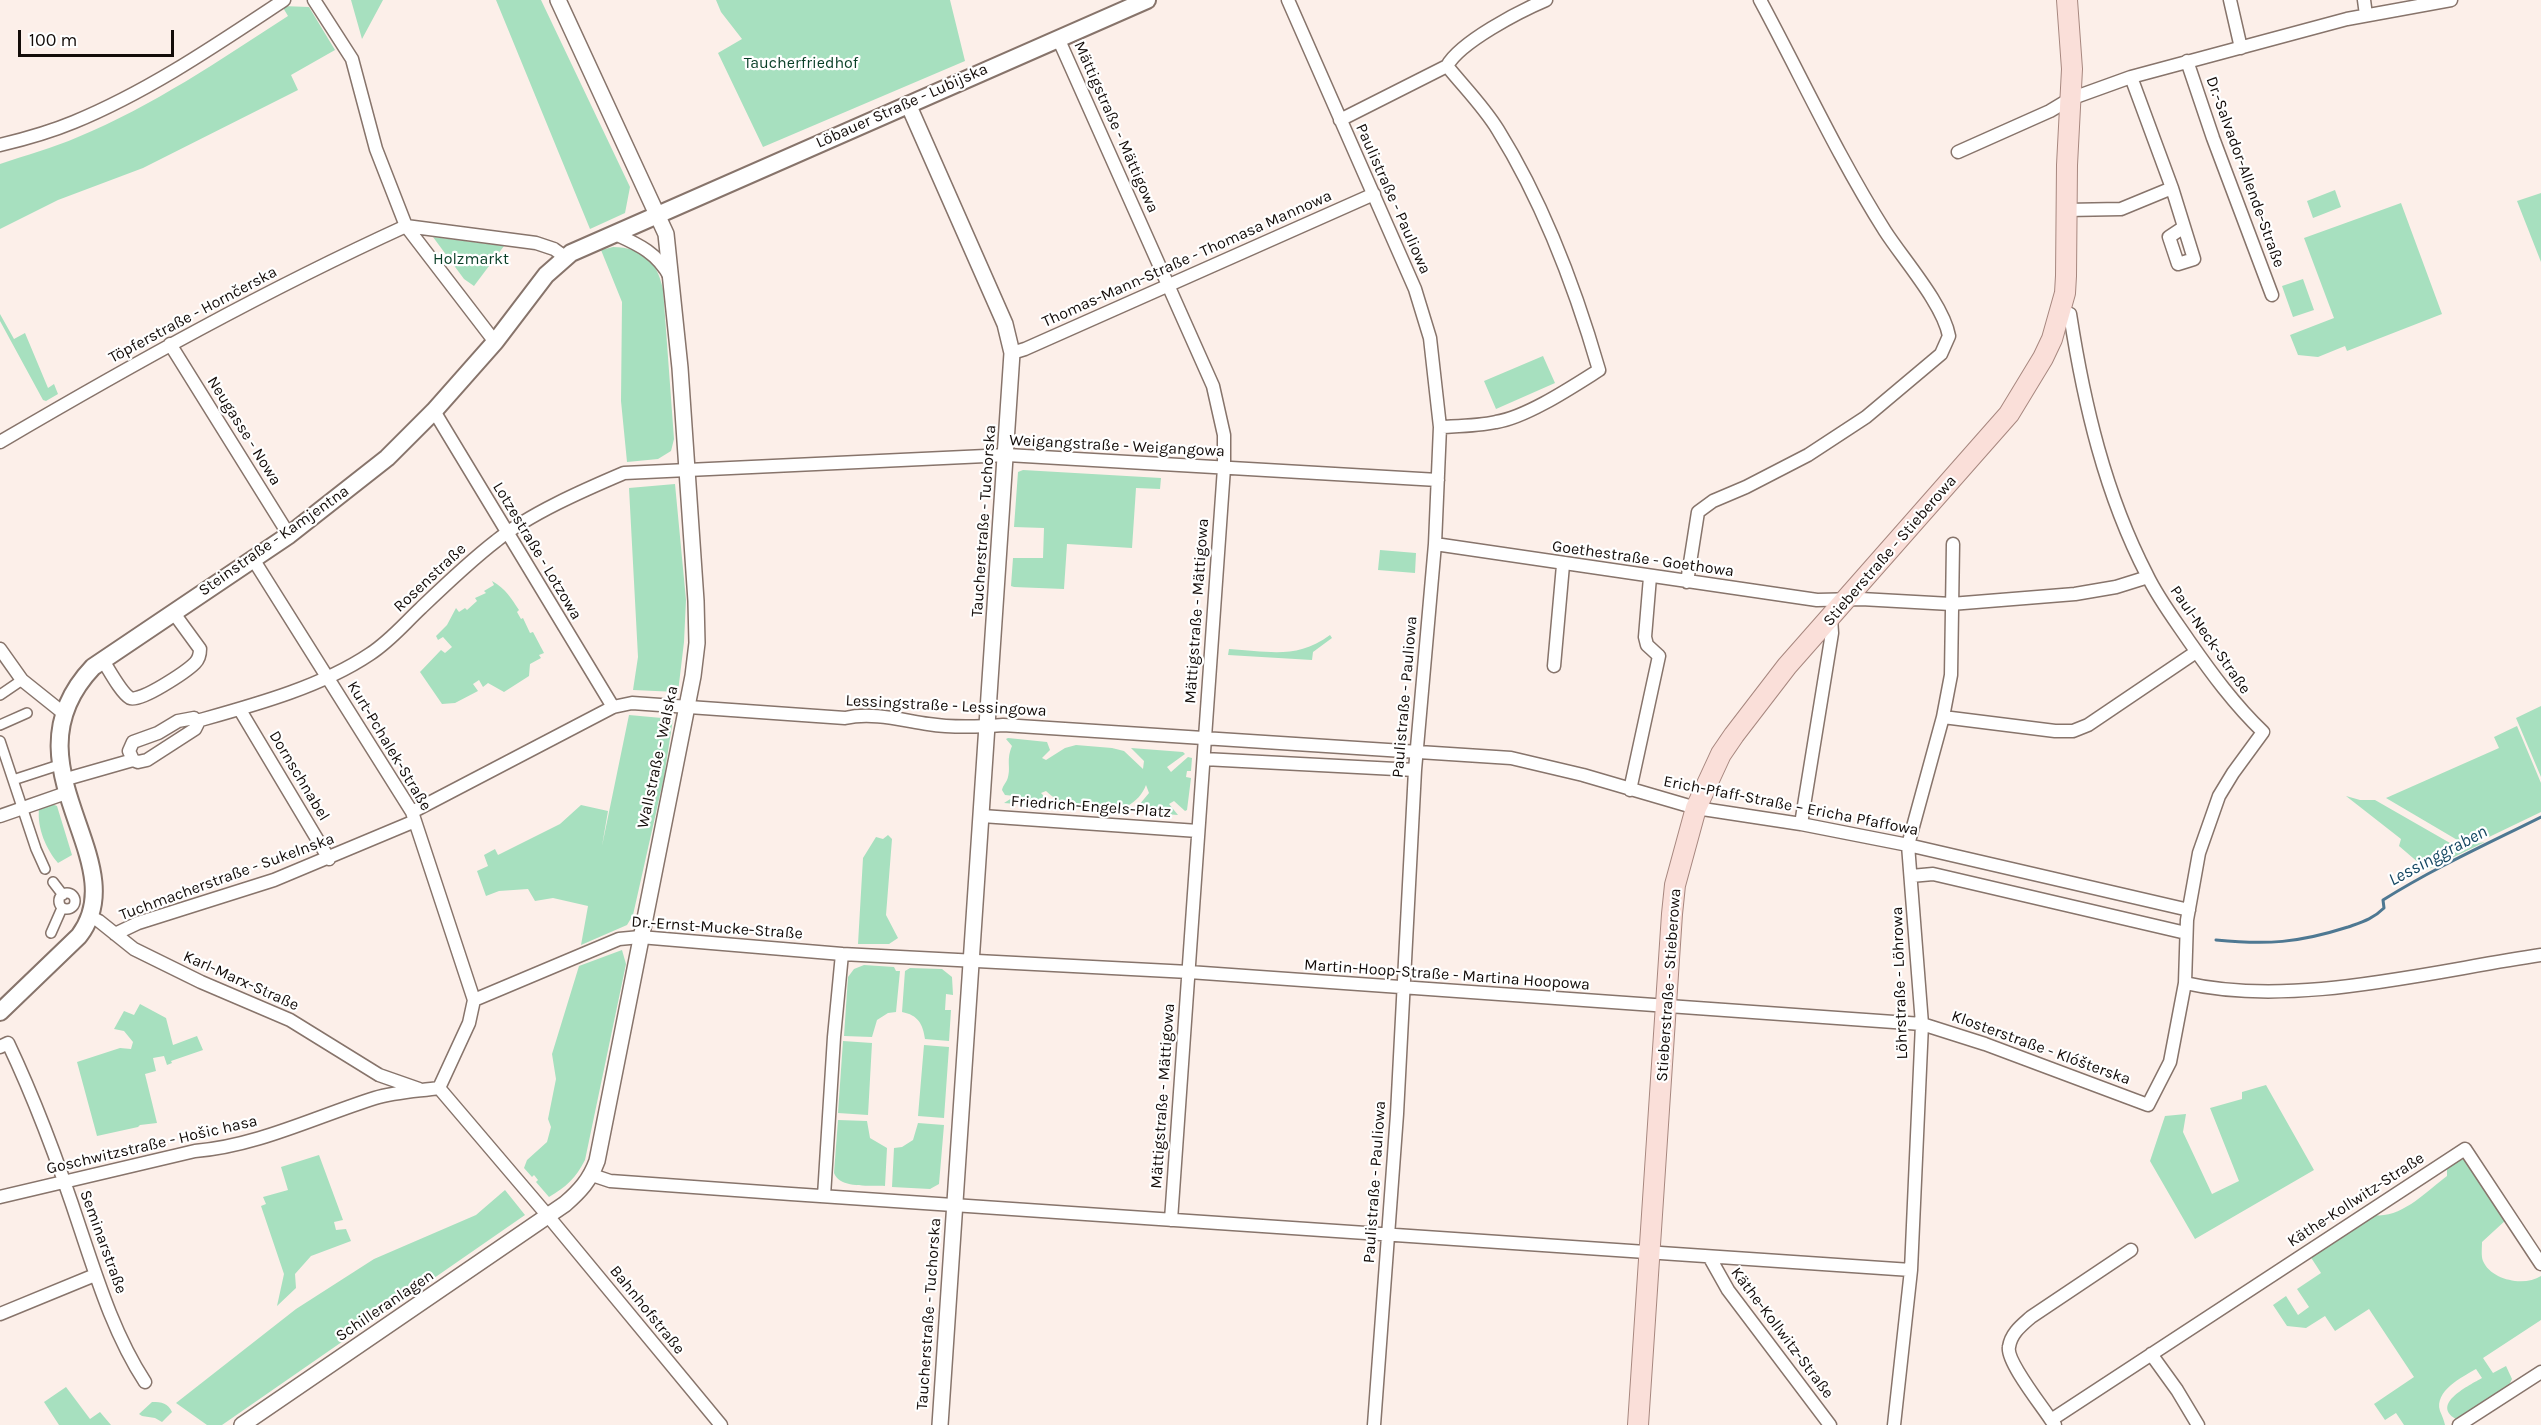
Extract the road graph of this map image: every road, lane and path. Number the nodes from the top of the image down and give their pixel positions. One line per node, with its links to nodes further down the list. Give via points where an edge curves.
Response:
1 (284, 0): 21 (street, via 121,101 62,127)
2 (314, 0): 27 (street, via 352,59 376,149)
3 (558, 0): 26 (street, Wallstraße - Walska)
4 (1147, 0): 13 (main road, Löbauer Straße - Lubijska)
5 (1288, 0): 20 (street, Paulistraße - Pauliowa)
6 (1546, 0): 16 (street, via 1492,28 1452,56)
7 (1760, 0): 53 (street, via 1865,195 1940,314 1949,336 1941,354 1866,417 1808,455 1698,512)
8 (2067, 0): 18 (main road, Stieberstraße - Stieberowa)
9 (2230, 0): 14 (street)
10 (2364, 0): 12 (street)
11 (2451, 0): 12 (street, Dr.-Salvador-Allende-Straße)
12 (2366, 15): 14 (street, Dr.-Salvador-Allende-Straße)
13 (1058, 38): 19 (main road, Löbauer Straße - Lubijska); 32 (street, Mättigstraße - Mättigowa)
14 (2241, 48): 15 (street, Dr.-Salvador-Allende-Straße)
15 (2187, 61): 17 (street, Dr.-Salvador-Allende-Straße); 33 (street, Dr.-Salvador-Allende-Straße)
16 (1447, 66): 20 (street); 39 (street, via 1497,128 1523,173 1580,307 1599,370 1561,393 1498,422)
17 (2131, 77): 18 (street, Dr.-Salvador-Allende-Straße); 23 (street)
18 (2070, 99): 22 (street, Dr.-Salvador-Allende-Straße); 25 (main road, Stieberstraße - Stieberowa)
19 (908, 104): 26 (main road, Löbauer Straße - Lubijska); 37 (street, Taucherstraße - Tuchorska, via 1005,324)
20 (1341, 120): 24 (street, Paulistraße - Pauliowa)
21 (0, 146)
22 (1958, 152)
23 (2172, 188): 25 (street, via 2121,209); 28 (street)
24 (1374, 194): 32 (street, Thomas-Mann-Straße - Thomasa Mannowa); 39 (street, Paulistraße - Pauliowa, via 1415,289 1430,338)
25 (2066, 210): 34 (main road, Stieberstraße - Stieberowa, via 2066,276)
26 (658, 214): 29 (main road, Löbauer Straße - Lubijska); 31 (street, Wallstraße - Walska, via 666,234)
27 (406, 226): 30 (street, via 536,243); 35 (street); 36 (street, Töpferstraße - Hornčerska)
28 (2184, 227)
29 (613, 234): 30 (main road, Löbauer Straße - Lubijska); 31 (street, Wallstraße - Walska, via 654,254)
30 (565, 257): 35 (main road, Steinstraße - Kamjentna, via 546,275)
31 (672, 280): 43 (street, Wallstraße - Walska)
32 (1169, 284): 37 (street, Thomas-Mann-Straße - Thomasa Mannowa); 42 (street, Mättigstraße - Mättigowa, via 1218,400)
33 (2272, 295)
34 (2061, 311): 52 (street, Paul-Neck-Straße, via 2070,314 2081,384 2107,481); 54 (main road, Stieberstraße - Stieberowa, via 2043,358 2009,414)
35 (499, 337): 38 (main road, Steinstraße - Kamjentna)
36 (171, 344): 40 (street, Töpferstraße - Hornčerska); 46 (street, Neugasse - Nowa)
37 (1012, 352): 41 (street, Taucherstraße - Tuchorska)
38 (434, 411): 45 (street, Lotzestraße - Lotzowa); 46 (main road, Steinstraße - Kamjentna, via 360,480)
39 (1440, 427): 44 (street, Paulistraße - Pauliowa)
40 (0, 442)
41 (1006, 455): 42 (street, Weigangstraße - Weigangowa); 43 (street, Weigangstraße - Weigangowa); 73 (street, Taucherstraße - Tuchorska)
42 (1224, 468): 44 (street, Weigangstraße - Weigangowa); 74 (street, Mättigstraße - Mättigowa)
43 (687, 470): 45 (street, Rosenstraße, via 624,473 580,492); 65 (street, Wallstraße - Walska, via 697,643)
44 (1438, 480): 47 (street, Paulistraße - Pauliowa)
45 (506, 533): 62 (street, Rosenstraße, via 387,642); 66 (street, Lotzestraße - Lotzowa)
46 (289, 535): 49 (main road, Steinstraße - Kamjentna)
47 (1435, 544): 50 (street, Goethestraße - Goethowa); 76 (street, Paulistraße - Pauliowa)
48 (1953, 544): 55 (street, Löhrstraße - Löhrowa)
49 (253, 559): 56 (main road, Steinstraße - Kamjentna); 62 (street, Kurt-Pchalek-Straße)
50 (1563, 565): 51 (street, Goethestraße - Goethowa); 61 (street)
51 (1650, 577): 53 (street, Goethestraße - Goethowa); 82 (street, via 1645,637 1647,645 1659,656)
52 (2148, 578): 55 (street, Goethestraße - Goethowa, via 2075,594); 59 (street, Paul-Neck-Straße)
53 (1687, 582): 54 (street, Goethestraße - Goethowa, via 1817,600)
54 (1846, 600): 55 (street, Goethestraße - Goethowa); 57 (main road, Stieberstraße - Stieberowa)
55 (1951, 604): 70 (street, Löhrstraße - Löhrowa, via 1951,675)
56 (173, 612): 60 (main road, Steinstraße - Kamjentna); 60 (street, via 200,650 199,656 196,662 144,697 128,697)
57 (1831, 618): 84 (main road, Stieberstraße - Stieberowa, via 1752,708 1721,754); 88 (street, via 1832,633)
58 (0, 649): 63 (street)
59 (2196, 652): 70 (street, via 2088,725 2073,731); 97 (street, Paul-Neck-Straße, via 2216,681 2263,732 2233,773 2212,812 2199,853)
60 (102, 659): 68 (main road, Steinstraße - Kamjentna, via 79,681)
61 (1554, 666)
62 (328, 676): 67 (street, Rosenstraße); 86 (street, Kurt-Pchalek-Straße)
63 (22, 680): 64 (street); 68 (street)
64 (0, 695)
65 (686, 707): 66 (street, Tuchmacherstraße - Sukelnska, via 632,703); 73 (street, Lessingstraße - Lessingowa); 102 (street, Wallstraße - Walska)
66 (613, 708): 86 (street, Tuchmacherstraße - Sukelnska)
67 (240, 710): 71 (street, Rosenstraße); 91 (street, Dornschnabel)
68 (62, 712): 80 (main road, via 58,733)
69 (27, 713): 72 (street)
70 (1943, 717): 90 (street, Löhrstraße - Löhrowa)
71 (197, 721): 78 (street, via 195,729 147,760); 78 (street, Rosenstraße, via 185,719 133,742 129,751)
72 (0, 725)
73 (988, 727): 74 (street, Lessingstraße - Lessingowa); 87 (street, Taucherstraße - Tuchorska)
74 (1205, 738): 76 (street, Erich-Pfaff-Straße – Ericha Pfaffowa); 77 (street, Mättigstraße - Mättigowa)
75 (0, 741): 81 (street)
76 (1417, 752): 79 (street, Paulistraße - Pauliowa); 82 (street, Erich-Pfaff-Straße – Ericha Pfaffowa, via 1511,758)
77 (1204, 759): 79 (street); 89 (street, Mättigstraße - Mättigowa)
78 (134, 760): 80 (street)
79 (1415, 770): 108 (street, Paulistraße - Pauliowa)
80 (63, 779): 81 (street); 83 (street); 98 (main road, via 88,862 95,899)
81 (13, 780): 83 (street)
82 (1630, 790): 84 (street, Erich-Pfaff-Straße – Ericha Pfaffowa)
83 (22, 808): 85 (street); 92 (street)
84 (1696, 808): 88 (street, Erich-Pfaff-Straße – Ericha Pfaffowa); 111 (main road, Stieberstraße - Stieberowa, via 1675,885)
85 (0, 816)
86 (413, 816): 91 (street, Tuchmacherstraße - Sukelnska); 109 (street, Kurt-Pchalek-Straße)
87 (982, 816): 89 (street, Friedrich-Engels-Platz); 105 (street, Taucherstraße - Tuchorska)
88 (1801, 824): 90 (street, Erich-Pfaff-Straße – Ericha Pfaffowa)
89 (1198, 831): 106 (street, Mättigstraße - Mättigowa)
90 (1908, 845): 93 (street, Löhrstraße - Löhrowa); 97 (street, Erich-Pfaff-Straße – Ericha Pfaffowa)
91 (329, 859): 101 (street, Tuchmacherstraße - Sukelnska, via 138,923)
92 (45, 868)
93 (1911, 876): 100 (street, via 1934,874); 112 (street, Löhrstraße - Löhrowa)
94 (53, 882): 95 (street)
95 (63, 895): 96 (street, via 59,901); 96 (street, via 71,894 76,900 70,909)
96 (62, 908): 99 (street)
97 (2189, 910): 100 (street)
98 (91, 917): 101 (street, Karl-Marx-Straße); 110 (main road, via 66,950)
99 (51, 933)
100 (2186, 933): 107 (street)
101 (116, 934): 114 (street, Karl-Marx-Straße, via 134,949 191,978 290,1020)
102 (640, 937): 103 (street, Dr.-Ernst-Mucke-Straße); 109 (street, Dr.-Ernst-Mucke-Straße, via 619,939); 118 (street, Wallstraße - Walska)
103 (842, 954): 105 (street, Dr.-Ernst-Mucke-Straße); 120 (street)
104 (2541, 955): 107 (street, via 2316,988 2212,989)
105 (970, 961): 106 (street, Martin-Hoop-Straße - Martina Hoopowa); 122 (street, Taucherstraße - Tuchorska)
106 (1189, 972): 108 (street, Martin-Hoop-Straße - Martina Hoopowa); 124 (street, Mättigstraße - Mättigowa)
107 (2185, 982): 112 (street, Klosterstraße - Klóšterska, via 2170,1062 2148,1106)
108 (1403, 988): 111 (street, Martin-Hoop-Straße - Martina Hoopowa); 125 (street, Paulistraße - Pauliowa)
109 (474, 1000): 115 (street, via 470,1023)
110 (2, 1007)
111 (1665, 1007): 112 (street, Martin-Hoop-Straße - Martina Hoopowa); 127 (main road, Stieberstraße - Stieberowa)
112 (1922, 1024): 130 (street, Löhrstraße - Löhrowa)
113 (4, 1045): 119 (street, Seminarstraße, via 28,1084)
114 (379, 1075): 116 (street, Karl-Marx-Straße); 117 (street)
115 (439, 1088): 116 (street, Goschwitzstraße - Hošic hasa); 123 (street, Bahnhofstraße)
116 (423, 1090): 117 (street, Goschwitzstraße - Hošic hasa)
117 (378, 1097): 119 (street, Goschwitzstraße - Hošic hasa, via 222,1149 195,1151)
118 (592, 1175): 120 (street, via 610,1181); 123 (street, Wallstraße - Walska, via 582,1189)
119 (63, 1182): 121 (street, Goschwitzstraße - Hošic hasa); 131 (street, Seminarstraße)
120 (824, 1196): 122 (street)
121 (0, 1197)
122 (955, 1205): 124 (street); 139 (street, Taucherstraße - Tuchorska)
123 (548, 1216): 137 (street, Schilleranlagen); 138 (street, Bahnhofstraße)
124 (1172, 1220): 125 (street)
125 (1388, 1234): 127 (street); 140 (street, Paulistraße - Pauliowa)
126 (2131, 1250): 136 (street, Käthe-Kollwitz-Straße, via 2031,1317 2010,1341 2008,1349 2013,1362)
127 (1650, 1253): 128 (street); 141 (main road, Stieberstraße - Stieberowa)
128 (1710, 1258): 130 (street); 142 (street, Käthe-Kollwitz-Straße, via 1728,1290)
129 (2541, 1264): 133 (street, Käthe-Kollwitz-Straße, via 2465,1149)
130 (1911, 1270): 143 (street, Löhrstraße - Löhrowa)
131 (95, 1275): 132 (street); 135 (street, Seminarstraße, via 117,1330)
132 (0, 1314)
133 (2151, 1354): 136 (street, Käthe-Kollwitz-Straße); 144 (street)
134 (2541, 1372): 145 (street)
135 (145, 1382)
136 (2053, 1422)
137 (242, 1425)
138 (721, 1425)
139 (940, 1425)
140 (1374, 1425)
141 (1638, 1425)
142 (1830, 1425)
143 (1894, 1425)
144 (2198, 1425)
145 (2459, 1425)

